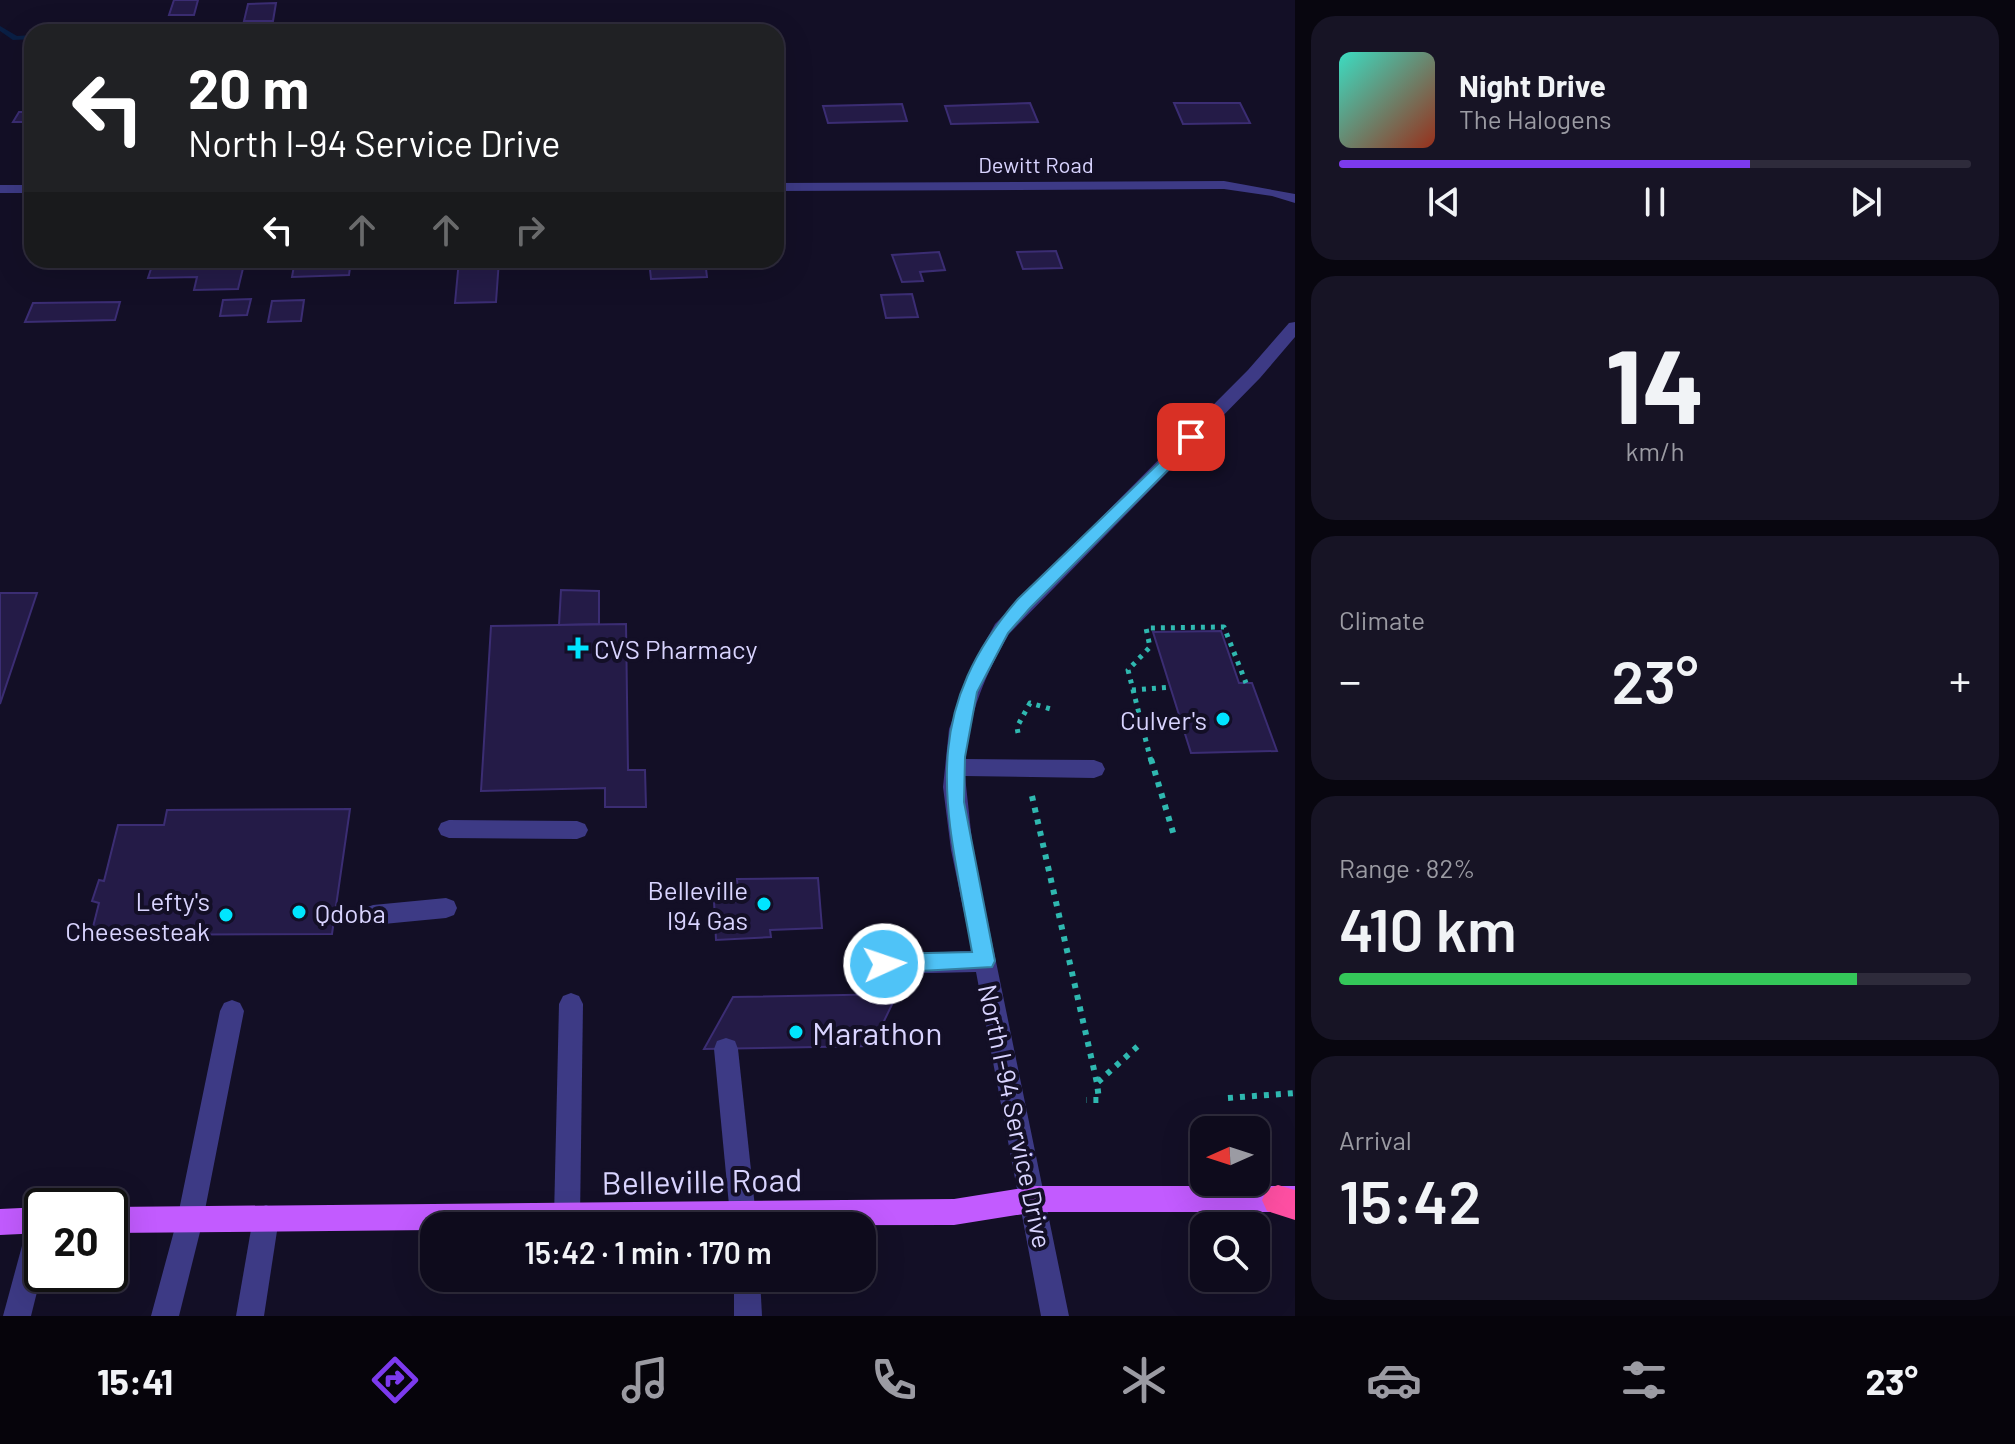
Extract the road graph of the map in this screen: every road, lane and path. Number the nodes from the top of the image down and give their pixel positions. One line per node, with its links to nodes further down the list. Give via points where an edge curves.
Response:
1 (784, 187): 4 (street, Dewitt Road, via 1224,185)
2 (0, 189): 3 (street)
3 (24, 189)
4 (1295, 199)
5 (1295, 327): 11 (street, North I-94 Service Drive, via 1002,629 968,692)
6 (1246, 683): 8 (path, via 1224,627 1146,628 1150,647 1128,670)
7 (1171, 687): 8 (path)
8 (1132, 690): 16 (path)
9 (1054, 710): 10 (path, via 1030,703)
10 (1018, 733)
11 (954, 767): 12 (street); 19 (street, North I-94 Service Drive, via 955,802)
12 (1094, 769)
13 (1032, 796): 25 (path)
14 (449, 829): 15 (street)
15 (577, 830)
16 (1175, 839)
17 (446, 908): 18 (street)
18 (373, 915)
19 (985, 961): 20 (street); 29 (street, North I-94 Service Drive)
20 (884, 964)
21 (571, 1004): 31 (street)
22 (232, 1011): 37 (street)
23 (1138, 1046): 25 (path)
24 (726, 1049): 32 (street)
25 (1097, 1083): 28 (path, via 1099,1100)
26 (1295, 1093): 27 (path)
27 (1228, 1098)
28 (1086, 1100)
29 (1036, 1199): 30 (main road, Belleville Road); 33 (main road, Belleville Road, via 954,1212); 46 (street, North I-94 Service Drive)
30 (1289, 1201)
31 (567, 1212)
32 (743, 1212)
33 (876, 1215)
34 (420, 1217): 35 (main road, Belleville Road)
35 (266, 1218): 37 (main road, Belleville Road); 44 (street)
36 (128, 1220): 37 (main road, Belleville Road)
37 (190, 1220): 43 (street)
38 (24, 1221): 39 (main road)
39 (0, 1222)
40 (24, 1289): 42 (street)
41 (747, 1292): 45 (street)
42 (17, 1316)
43 (165, 1316)
44 (250, 1316)
45 (748, 1316)
46 (1055, 1316)

